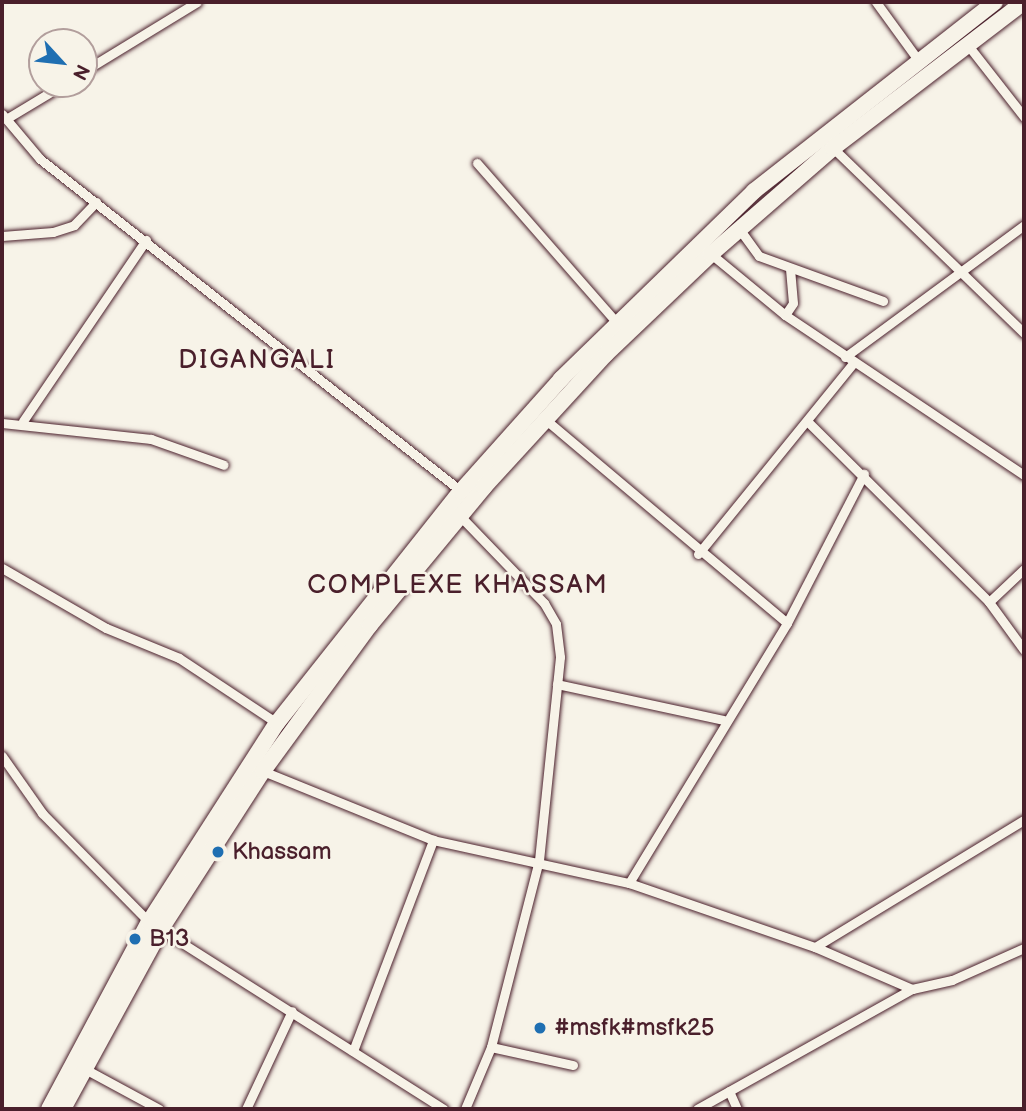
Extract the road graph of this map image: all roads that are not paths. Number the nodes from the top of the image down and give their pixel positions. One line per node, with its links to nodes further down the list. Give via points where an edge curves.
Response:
1 (197, 2): 7 (street)
2 (876, 2): 6 (street)
3 (995, 2): 6 (highway)
4 (1024, 2): 5 (highway)
5 (966, 42): 10 (street); 11 (highway)
6 (916, 57): 23 (highway, via 754,191)
7 (98, 62)
8 (39, 98): 9 (street)
9 (4, 117): 13 (street, via 40,159)
10 (1024, 117)
11 (833, 148): 15 (highway); 20 (street)
12 (477, 163): 23 (street)
13 (96, 202): 16 (street, via 74,225 53,232); 17 (street)
14 (1024, 225): 20 (street)
15 (740, 230): 18 (highway); 19 (street, via 759,256)
16 (2, 236)
17 (146, 240): 27 (street); 33 (street)
18 (711, 254): 22 (street); 26 (highway)
19 (790, 269): 21 (street); 22 (street, via 793,303)
20 (957, 271): 24 (street); 25 (street)
21 (883, 301)
22 (785, 315): 25 (street)
23 (617, 323): 33 (highway)
24 (1024, 333)
25 (849, 360): 28 (street); 32 (street)
26 (546, 420): 34 (highway); 35 (street)
27 (23, 421): 29 (street); 30 (street, via 151,439)
28 (807, 421): 31 (street); 35 (street)
29 (2, 423)
30 (224, 465)
31 (864, 474): 38 (street); 39 (street)
32 (1024, 475)
33 (460, 491): 43 (highway)
34 (461, 517): 41 (street, via 556,624); 45 (highway, via 370,625)
35 (698, 554): 39 (street)
36 (2, 568): 43 (street, via 106,628 179,659)
37 (1024, 569): 38 (street)
38 (989, 602): 40 (street)
39 (787, 623): 42 (street)
40 (1024, 650)
41 (557, 684): 42 (street); 48 (street)
42 (723, 720): 49 (street)
43 (278, 723): 50 (highway)
44 (2, 756): 50 (street, via 42,813)
45 (263, 771): 47 (street); 50 (highway)
46 (1024, 820): 51 (street)
47 (433, 840): 48 (street); 56 (street)
48 (539, 860): 49 (street); 55 (street)
49 (629, 883): 51 (street)
50 (155, 925): 54 (street); 58 (highway); 60 (highway)
51 (816, 947): 53 (street)
52 (1024, 948): 53 (street, via 952,980)
53 (912, 989): 59 (street)
54 (292, 1012): 56 (street); 63 (street)
55 (491, 1047): 57 (street); 65 (street)
56 (353, 1051): 64 (street)
57 (573, 1065)
58 (85, 1069): 61 (highway); 62 (street)
59 (729, 1091): 66 (street); 67 (street)
60 (49, 1109)
61 (63, 1109)
62 (159, 1109)
63 (246, 1109)
64 (444, 1109)
65 (465, 1109)
66 (697, 1109)
67 (737, 1109)

